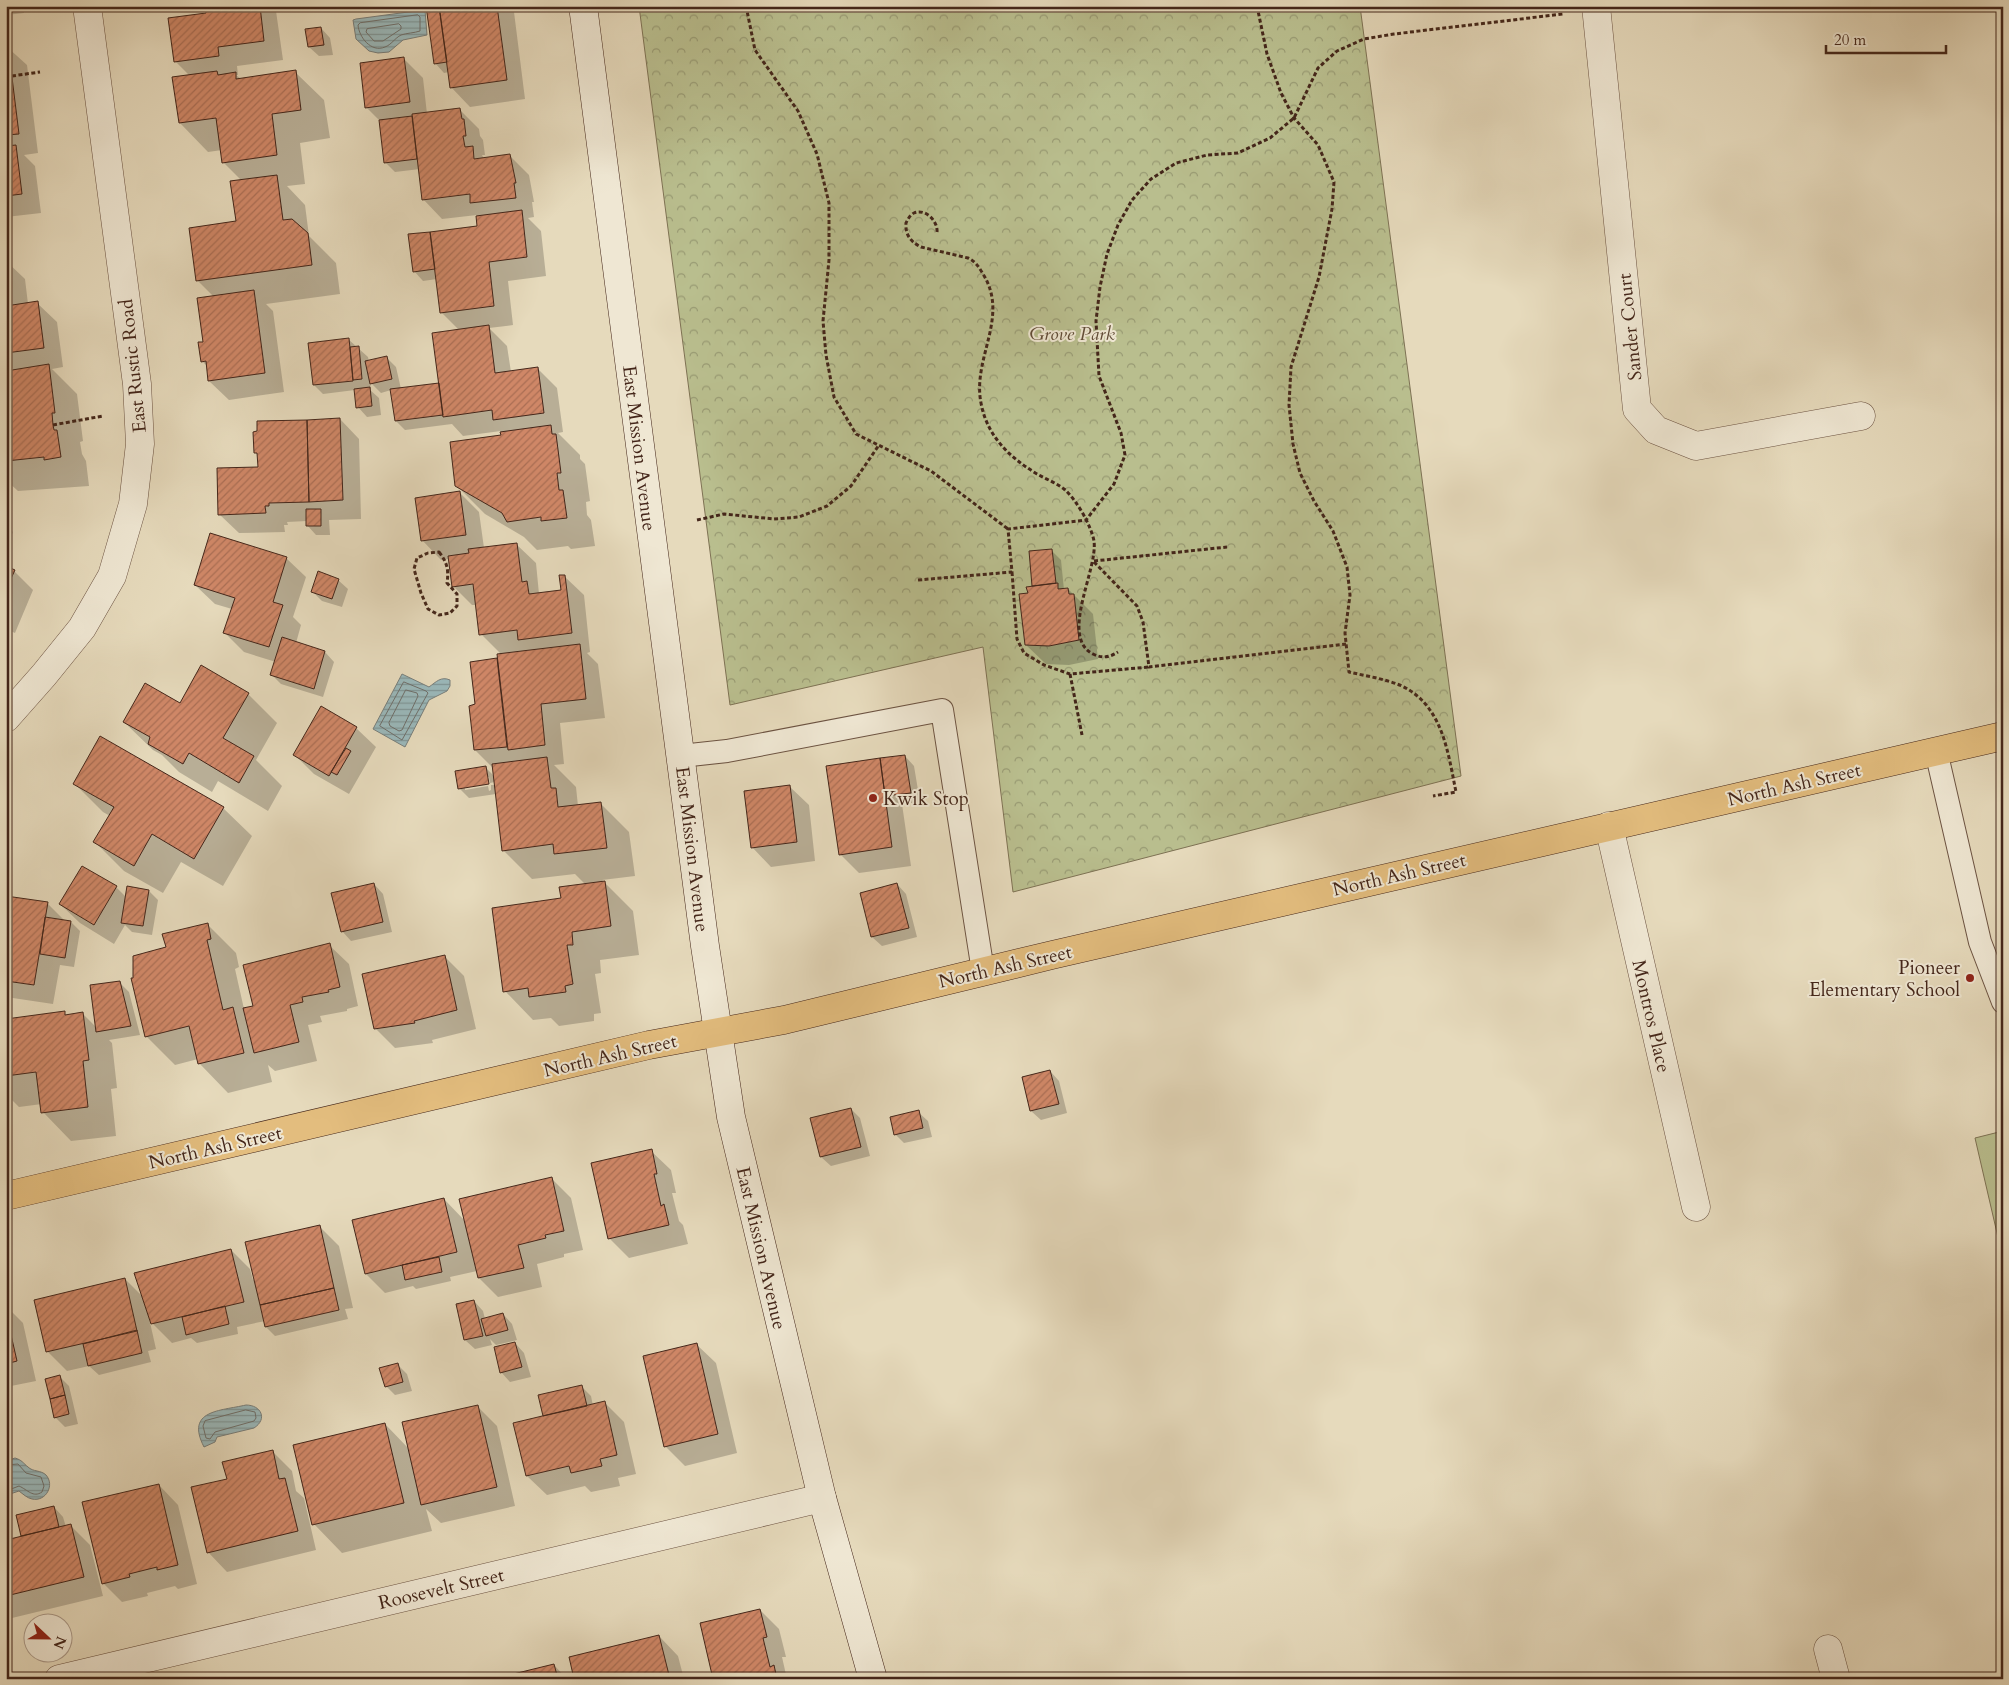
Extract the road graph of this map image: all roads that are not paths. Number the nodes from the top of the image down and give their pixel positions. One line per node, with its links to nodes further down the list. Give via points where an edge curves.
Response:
1 (87, 6): 5 (street, East Rustic Road, via 137,384 140,444 133,504 112,576 82,628)
2 (583, 6): 8 (street, East Mission Avenue)
3 (1596, 8): 4 (street, Sander Court, via 1637,409 1656,430 1696,446)
4 (1861, 416)
5 (6, 718)
6 (2003, 736): 7 (main road, North Ash Street)
7 (1936, 751): 9 (main road, North Ash Street); 11 (lane, via 1980,942)
8 (681, 756): 10 (lane, via 727,751 942,710); 12 (street, East Mission Avenue)
9 (1609, 826): 10 (main road, North Ash Street); 14 (street, Montros Place)
10 (983, 971): 12 (main road, North Ash Street, via 784,1020)
11 (2003, 1002)
12 (718, 1032): 13 (main road, North Ash Street, via 640,1047); 15 (street, East Mission Avenue, via 731,1117)
13 (6, 1196)
14 (1696, 1207)
15 (822, 1498): 17 (street, Roosevelt Street); 18 (street, East Mission Avenue)
16 (1828, 1649): 19 (street)
17 (59, 1679)
18 (873, 1679)
19 (1836, 1679)

